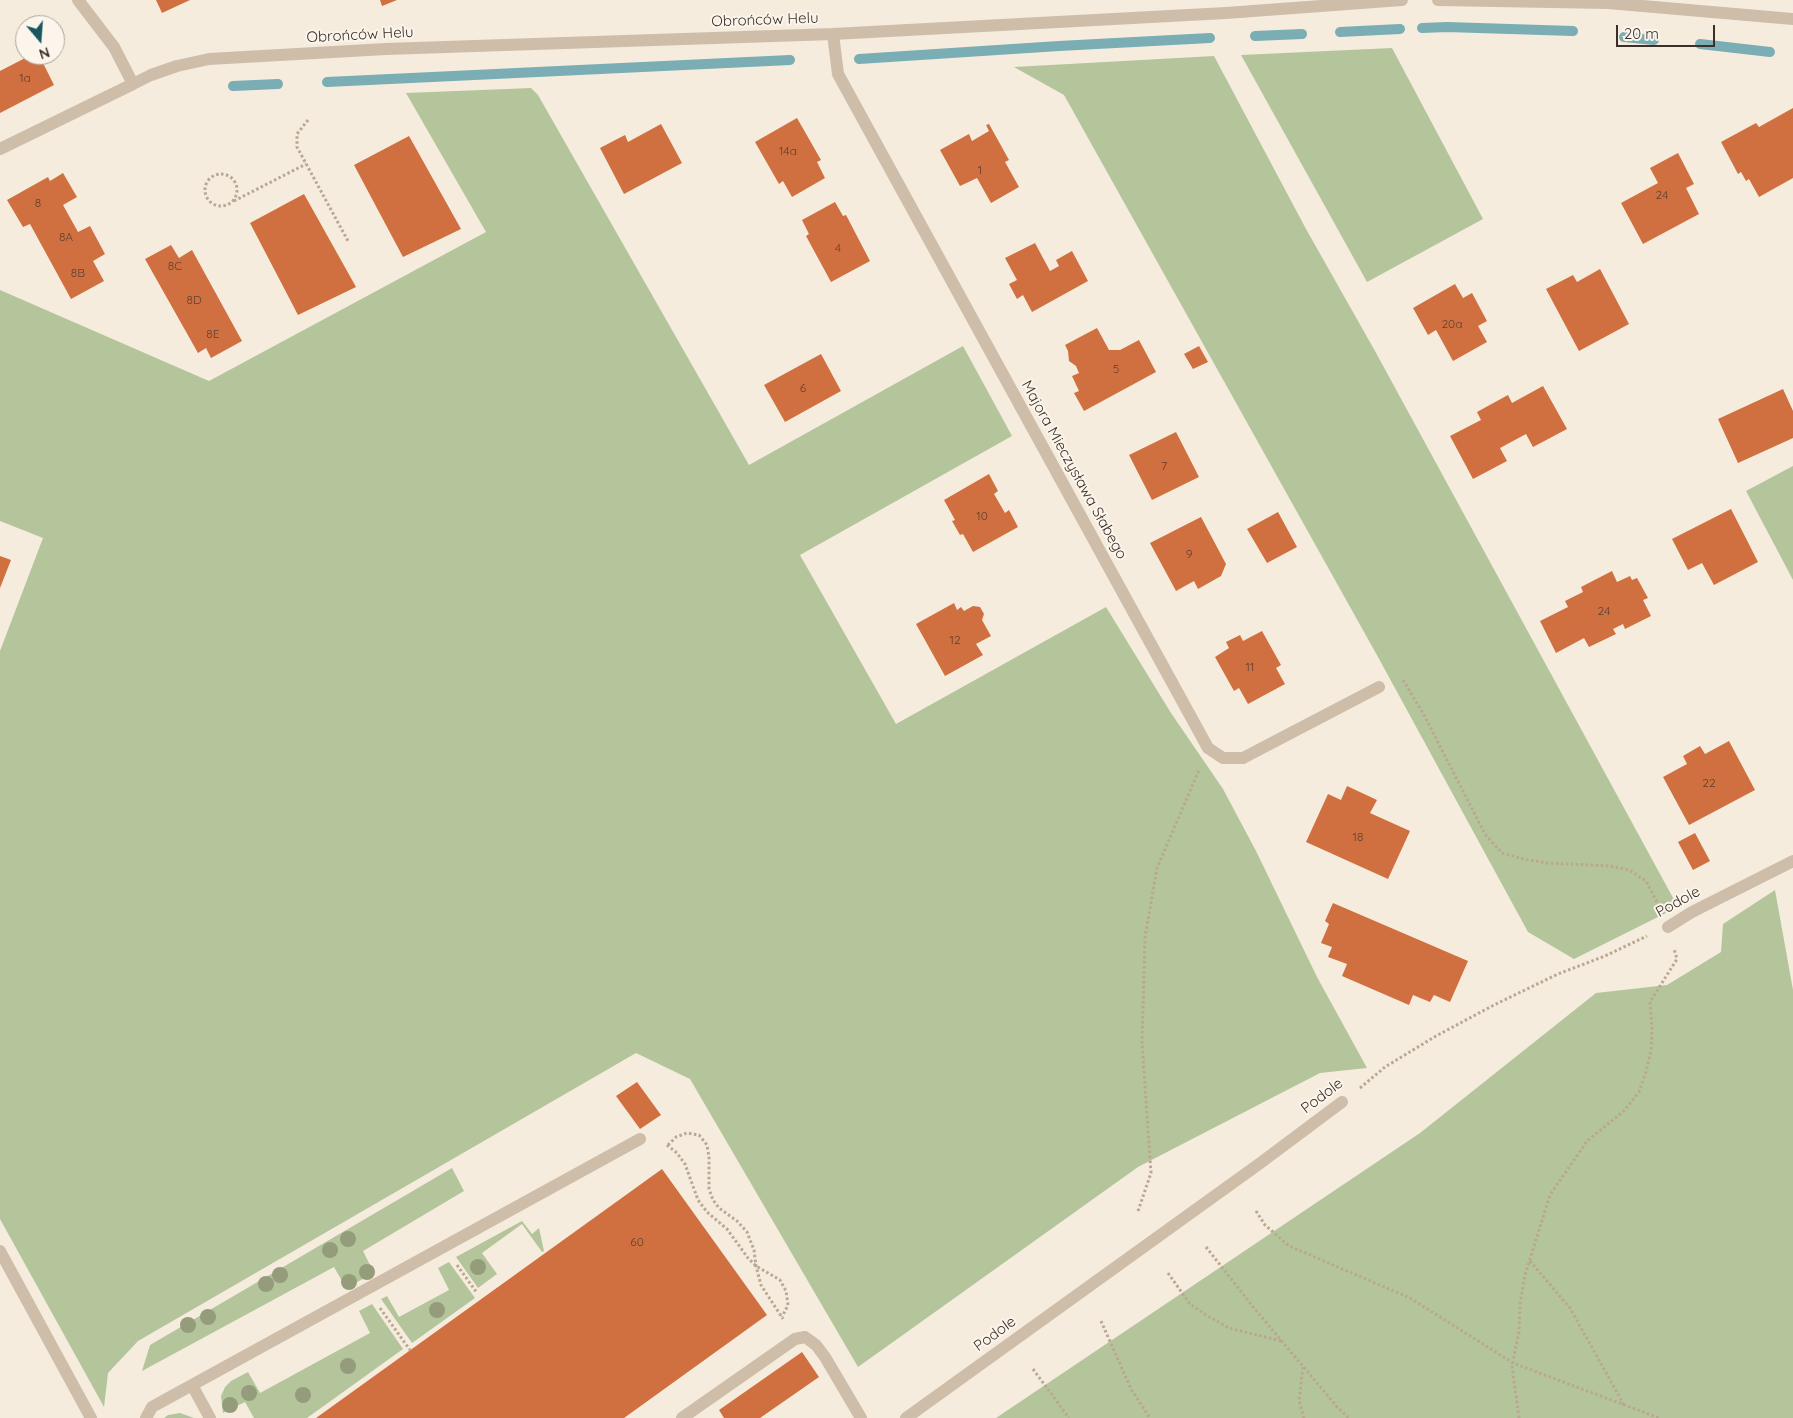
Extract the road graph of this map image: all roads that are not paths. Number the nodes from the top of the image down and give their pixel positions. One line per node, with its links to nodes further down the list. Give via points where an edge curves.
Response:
1 (78, 0): 6 (street, via 114,47)
2 (1402, 0): 5 (street, Obrońców Helu)
3 (1438, 0): 4 (street, via 1608,3)
4 (1793, 20)
5 (834, 34): 6 (street, Obrońców Helu, via 386,49 209,59 177,66); 8 (street, Majora Mieczysława Słabego, via 838,74 1208,748 1223,758 1243,758)
6 (133, 84): 7 (street, Obrońców Helu)
7 (0, 149)
8 (1379, 686)
9 (1793, 861): 10 (street, Podole)
10 (1668, 927)
11 (1342, 1102): 20 (street, Podole)
12 (640, 1139): 14 (street)
13 (0, 1251): 15 (street)
14 (192, 1385): 16 (street, via 152,1407); 17 (street)
15 (91, 1418)
16 (146, 1418)
17 (210, 1418)
18 (682, 1418): 19 (street, via 795,1339 805,1337 816,1345)
19 (861, 1418)
20 (906, 1418)

